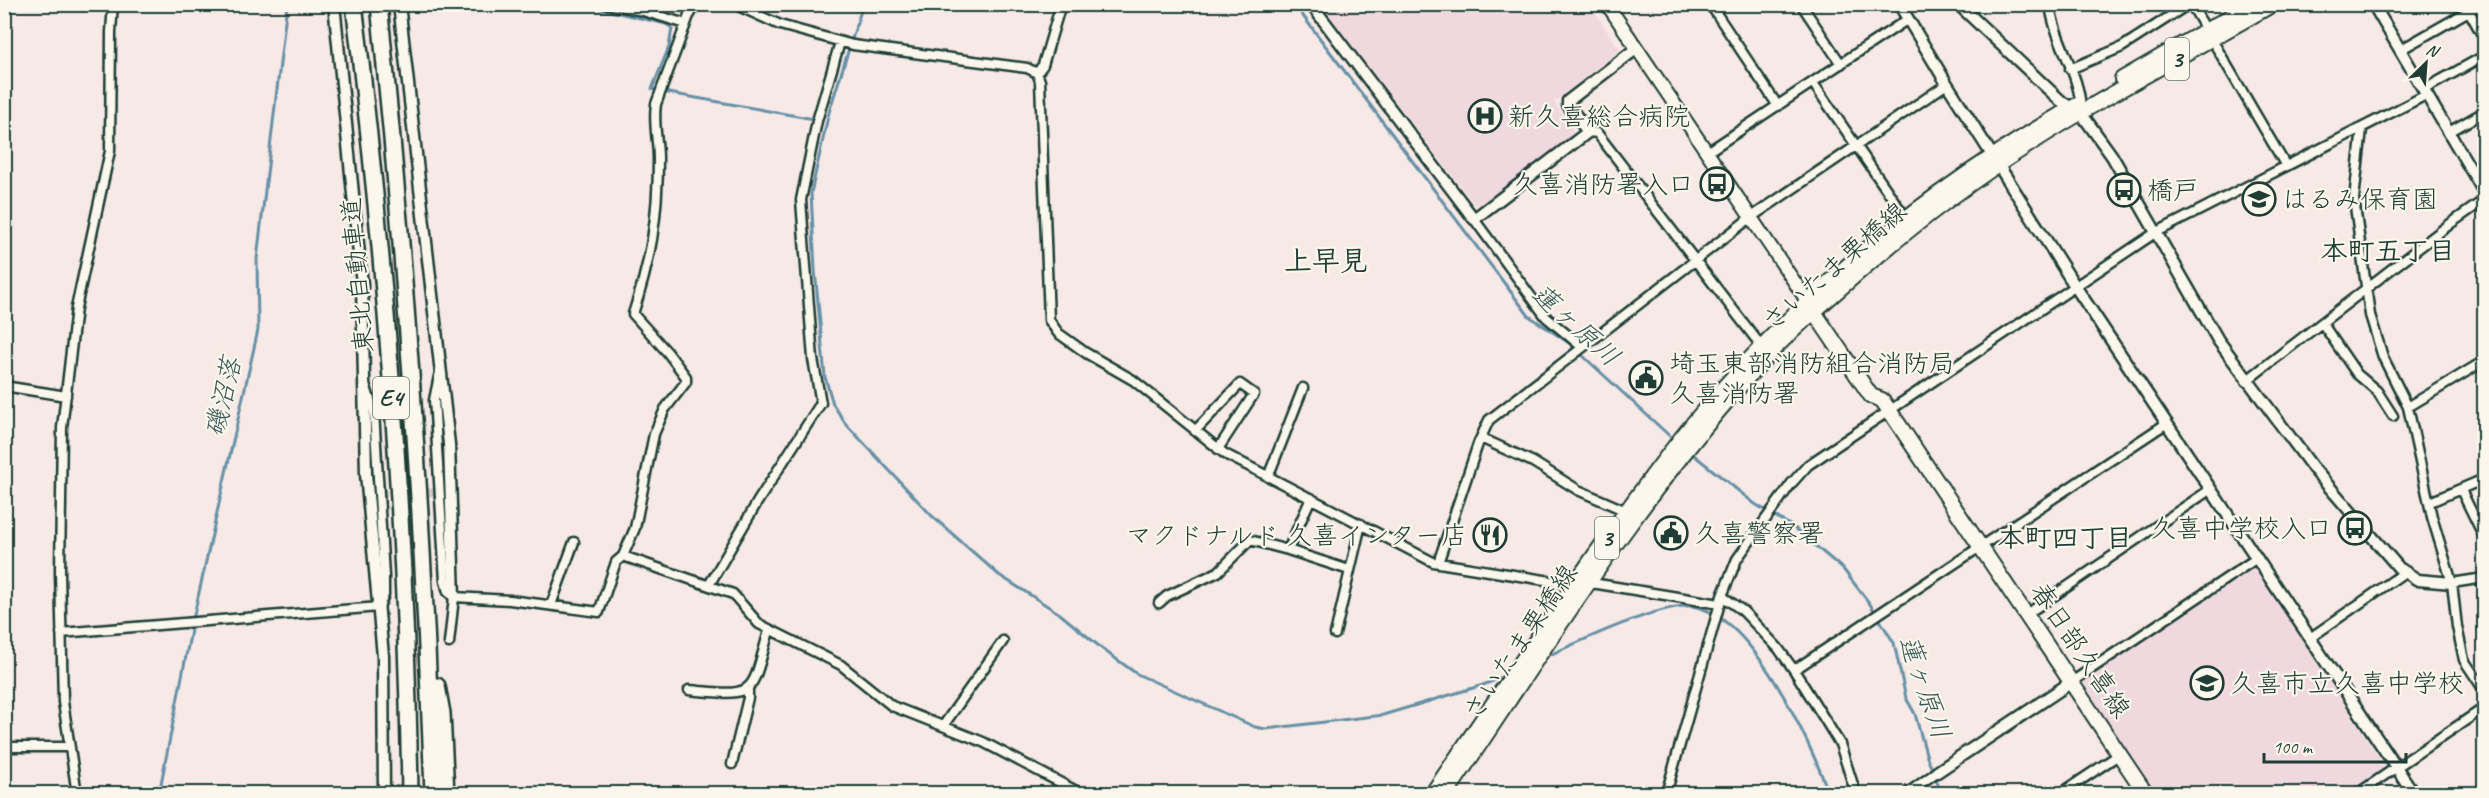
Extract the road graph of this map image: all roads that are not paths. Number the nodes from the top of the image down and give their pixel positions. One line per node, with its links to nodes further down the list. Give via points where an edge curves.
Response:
1 (113, 4): 65 (street, via 110,151 76,308)
2 (334, 4): 98 (street, via 362,284 366,474)
3 (354, 4): 122 (highway, 東北自動車道 / E4, via 394,432 405,612)
4 (379, 4): 100 (highway, 東北自動車道 / E4, via 410,337)
5 (399, 4): 94 (street, via 449,444)
6 (608, 4): 25 (street)
7 (734, 4): 28 (street, via 780,25)
8 (1061, 4): 34 (street, via 1043,65)
9 (1311, 4): 52 (street)
10 (1607, 4): 29 (main road)
11 (1801, 4): 32 (street)
12 (1899, 4): 24 (street)
13 (1958, 4): 39 (street, via 2051,93)
14 (2050, 4): 33 (street)
15 (2190, 4): 26 (street); 33 (street, via 2122,47)
16 (2252, 4): 26 (main road, さいたま栗橋線 / 3)
17 (2273, 4): 26 (main road, さいたま栗橋線 / 3)
18 (2387, 4): 21 (street)
19 (2481, 4): 22 (street)
20 (1713, 6): 38 (street)
21 (2375, 8): 30 (street)
22 (2467, 8): 27 (street); 30 (street)
23 (691, 9): 25 (street)
24 (1908, 20): 32 (street); 36 (street)
25 (686, 24): 85 (street, via 656,104 654,236 633,314 668,353 686,382 665,409 654,434 635,528)
26 (2209, 36): 39 (main road, さいたま栗橋線 / 3); 47 (street)
27 (2484, 38)
28 (846, 44): 34 (street, via 1027,68); 93 (street, via 817,121 801,200 813,359 821,403)
29 (1637, 48): 42 (street, via 1568,101); 45 (main road)
30 (2400, 50): 37 (street)
31 (2484, 56): 37 (street)
32 (1841, 64): 35 (street)
33 (2070, 69): 39 (street, via 2080,94)
34 (1037, 73): 70 (street, via 1049,321 1058,333 1133,380)
35 (1813, 83): 38 (street); 44 (street)
36 (1947, 84): 44 (street); 46 (street)
37 (2425, 92): 41 (street); 43 (street)
38 (1778, 106): 45 (street)
39 (2077, 108): 46 (main road, さいたま栗橋線 / 3); 53 (street, via 2112,156)
40 (2484, 112): 43 (street)
41 (2362, 129): 47 (street); 56 (street, via 2354,199)
42 (1588, 132): 52 (street); 54 (street, via 1597,133)
43 (2449, 132): 48 (street)
44 (1856, 146): 50 (street); 51 (street)
45 (1706, 153): 50 (main road)
46 (1995, 160): 51 (main road, さいたま栗橋線 / 3); 55 (street); 57 (main road, さいたま栗橋線 / 3)
47 (2286, 166): 53 (street)
48 (2484, 192)
49 (2484, 200): 56 (street)
50 (1750, 218): 54 (street); 57 (main road)
51 (1906, 218): 57 (main road, さいたま栗橋線 / 3)
52 (1474, 219): 59 (street, via 1546,317)
53 (2155, 233): 55 (street); 62 (street)
54 (1694, 260): 59 (street); 60 (street)
55 (2075, 286): 67 (street); 69 (street)
56 (2367, 289): 58 (street); 66 (street, via 2370,315 2383,357)
57 (1811, 307): 60 (main road, さいたま栗橋線 / 3); 67 (main road, 春日部久喜線, via 1870,396 1882,400); 92 (main road, さいたま栗橋線 / 3, via 1692,441)
58 (2322, 323): 62 (street); 68 (street, via 2357,374 2377,391)
59 (1582, 347): 71 (street, via 1489,420)
60 (1762, 347): 79 (main road, さいたま栗橋線 / 3, via 1684,434)
61 (2484, 361): 66 (street)
62 (2246, 381): 89 (street, via 2355,520)
63 (4, 386): 65 (street)
64 (1303, 388): 73 (street)
65 (66, 396): 102 (street, via 62,428)
66 (2408, 407): 78 (street)
67 (1889, 410): 83 (main road, 春日部久喜線); 95 (street, via 1808,465 1791,484 1737,559)
68 (2393, 416)
69 (2167, 423): 75 (street); 83 (street)
70 (1195, 431): 72 (street); 72 (street, via 1240,384 1254,394)
71 (1481, 438): 79 (street); 87 (street)
72 (1218, 449): 73 (street)
73 (1268, 477): 77 (street)
74 (2484, 479): 76 (street)
75 (2211, 489): 86 (street); 99 (street)
76 (2461, 490): 78 (street); 81 (street)
77 (1311, 498): 80 (street); 84 (street)
78 (2430, 502): 91 (street)
79 (1626, 511): 92 (main road, さいたま栗橋線 / 3)
80 (1361, 524): 87 (street); 88 (street)
81 (2484, 537)
82 (574, 542): 97 (street)
83 (1982, 547): 99 (main road, 春日部久喜線); 107 (street)
84 (1288, 550): 88 (street); 96 (street, via 1250,540 1218,572)
85 (623, 556): 93 (street); 97 (street, via 616,562 599,612)
86 (2257, 558): 104 (street); 108 (street)
87 (1438, 563): 92 (street)
88 (1349, 570): 103 (street)
89 (2405, 572): 91 (street, via 2418,580); 104 (street)
90 (2484, 578): 91 (street)
91 (2452, 583): 111 (street, via 2464,660)
92 (1582, 584): 95 (street); 126 (main road, さいたま栗橋線 / 3); 127 (main road, さいたま栗橋線 / 3)
93 (709, 585): 101 (street, via 737,596 752,618)
94 (454, 597): 97 (street); 106 (street)
95 (1721, 600): 107 (street, via 1743,611); 128 (street)
96 (1159, 603)
97 (551, 605)
98 (379, 607): 102 (street); 121 (street, via 384,667)
99 (2028, 614): 108 (main road, 春日部久喜線)
100 (428, 630): 123 (highway, 東北自動車道 / E4); 124 (highway, via 442,713)
101 (769, 631): 109 (street); 113 (street, via 842,665 892,705)
102 (61, 633): 115 (street)
103 (1335, 634)
104 (2310, 638): 118 (street)
105 (1003, 641): 113 (street)
106 (449, 643)
107 (1794, 670): 129 (street, via 1840,744)
108 (2073, 681): 116 (main road, 春日部久喜線); 119 (street)
109 (748, 689): 110 (street, via 729,694); 117 (street)
110 (689, 690)
111 (2484, 690)
112 (2484, 708): 118 (street)
113 (943, 726): 125 (street, via 983,742)
114 (4, 747): 115 (street)
115 (69, 747): 120 (street)
116 (2120, 754): 131 (street); 132 (main road, 春日部久喜線)
117 (732, 764)
118 (2397, 768): 133 (street); 134 (street)
119 (1937, 772): 130 (street)
120 (77, 794)
121 (384, 794)
122 (410, 794)
123 (433, 794)
124 (446, 794)
125 (1082, 794)
126 (1432, 794)
127 (1446, 794)
128 (1666, 794)
129 (1856, 794)
130 (1906, 794)
131 (2060, 794)
132 (2146, 794)
133 (2357, 794)
134 (2414, 794)

